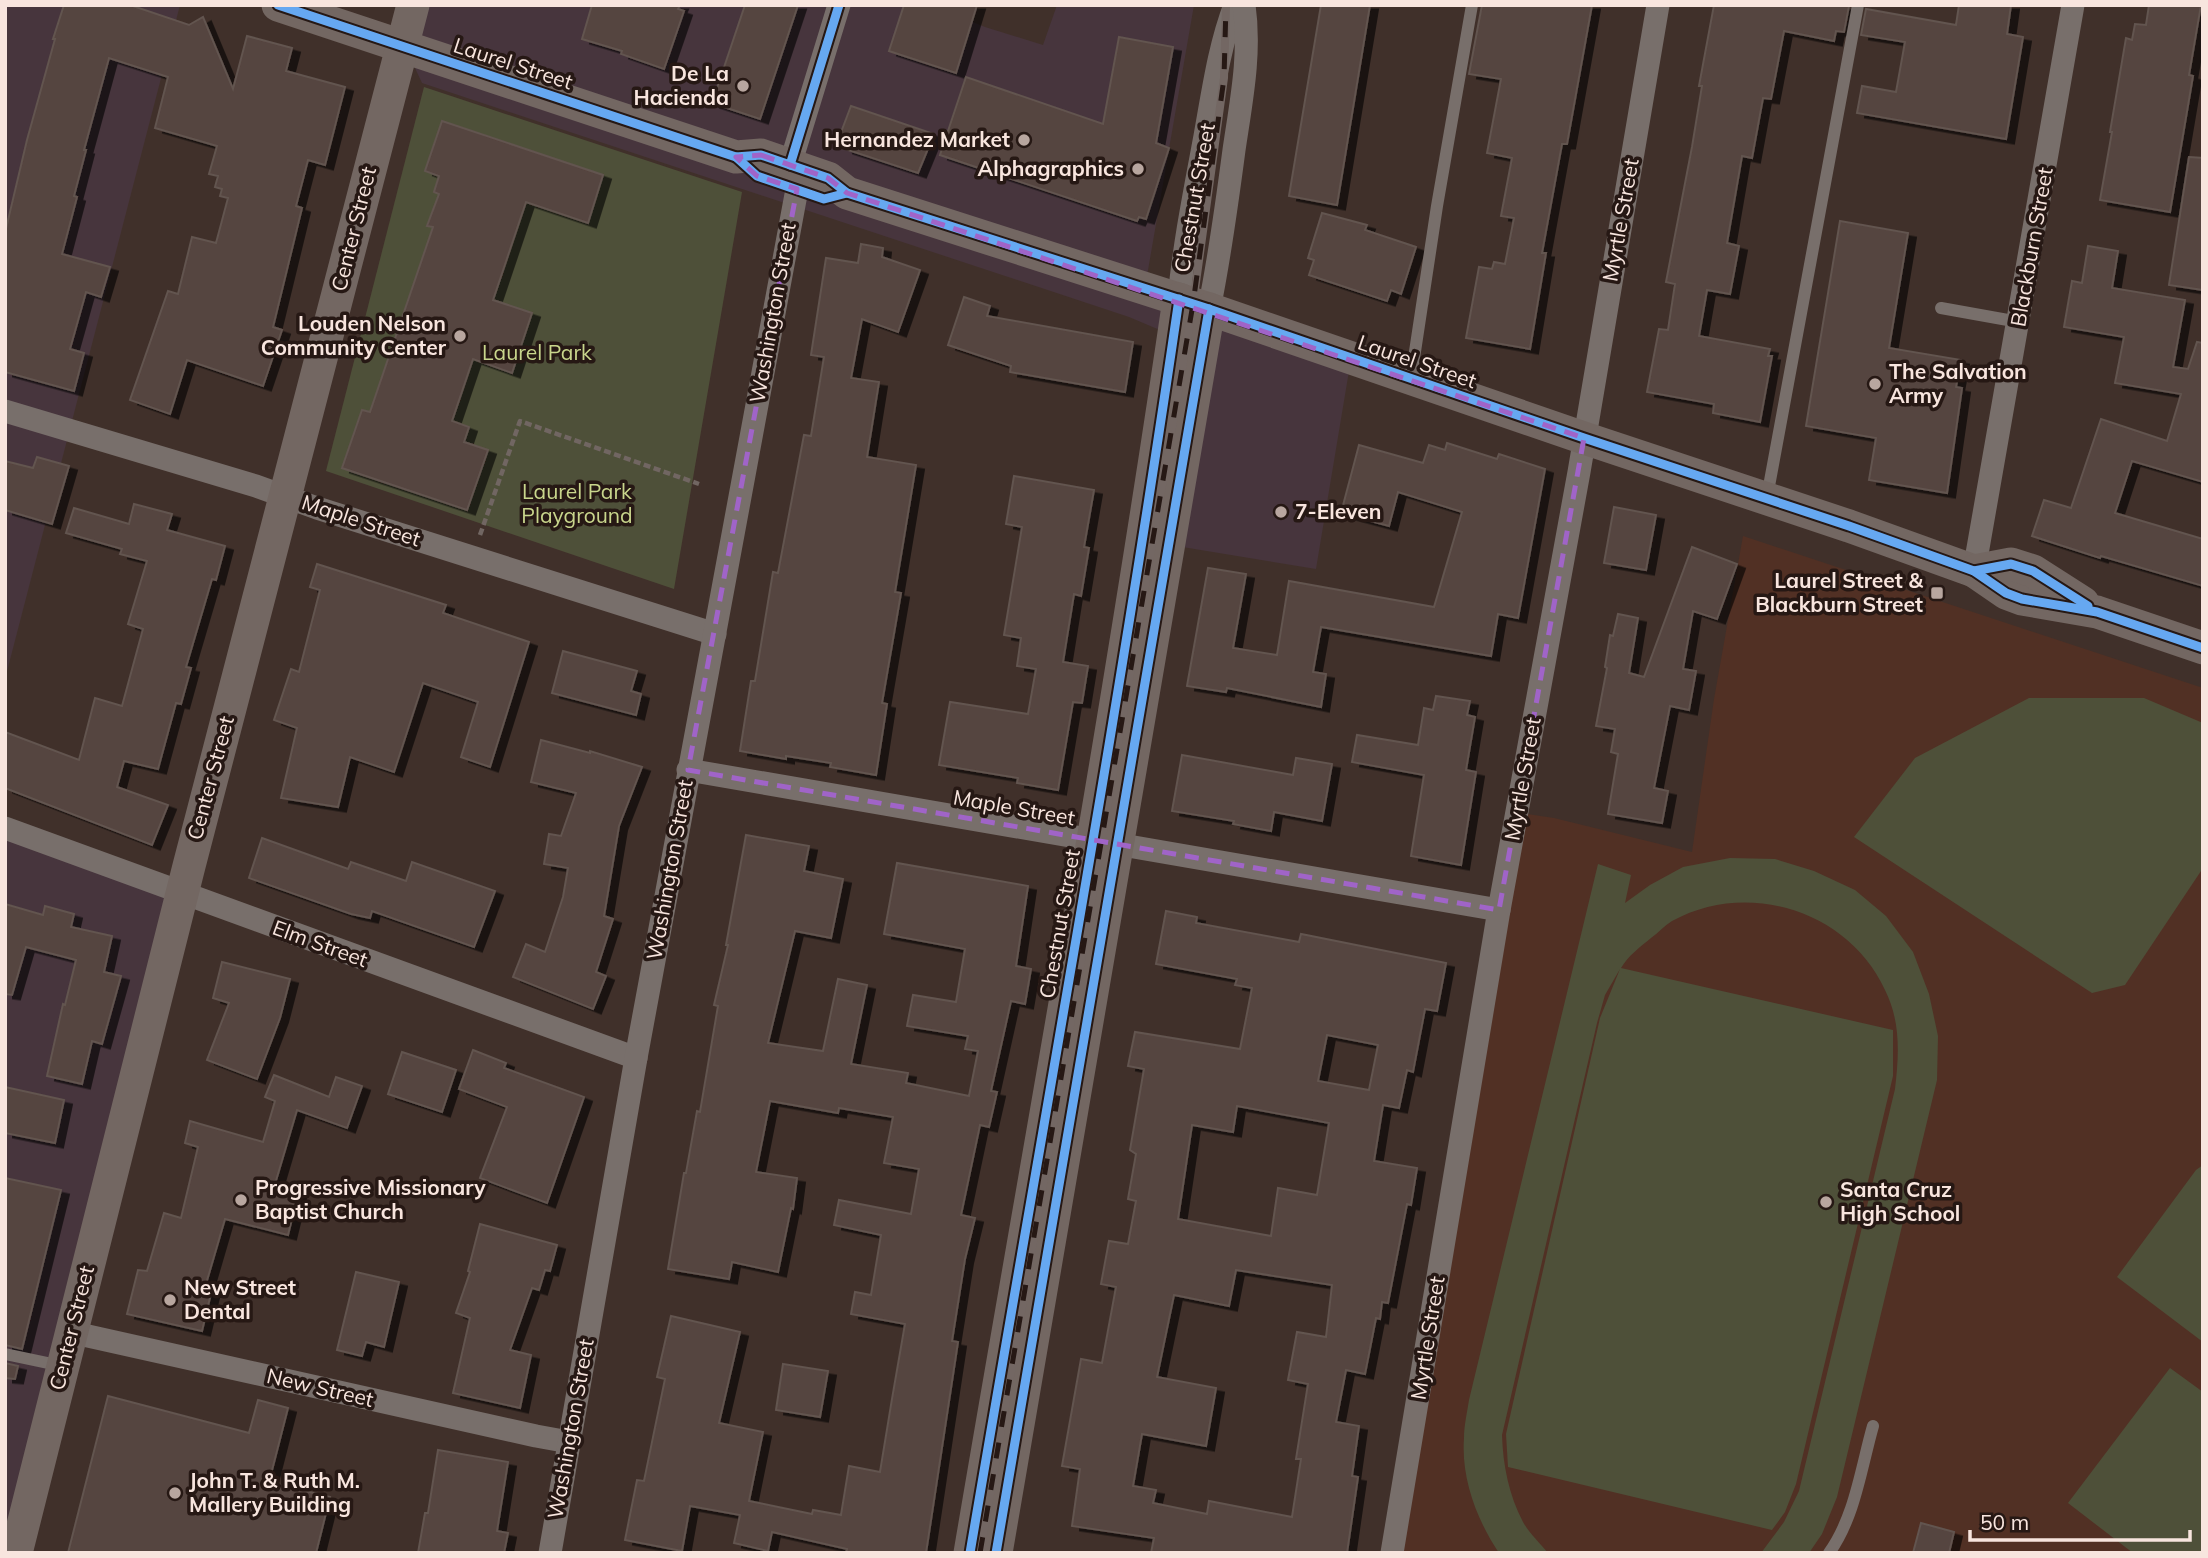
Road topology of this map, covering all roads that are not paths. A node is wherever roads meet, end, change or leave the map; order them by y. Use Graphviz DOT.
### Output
graph roads {
  1 [pos="278,5"];
  2 [pos="413,5"];
  3 [pos="839,5"];
  4 [pos="1235,5"];
  5 [pos="1244,5"];
  6 [pos="1472,5"];
  7 [pos="1658,5"];
  8 [pos="1858,5"];
  9 [pos="2073,5"];
  10 [pos="401,46"];
  11 [pos="793,177"];
  12 [pos="1194,304"];
  13 [pos="1941,307"];
  14 [pos="2019,322"];
  15 [pos="1411,378"];
  16 [pos="5,411"];
  17 [pos="1584,438"];
  18 [pos="285,495"];
  19 [pos="1767,498"];
  20 [pos="1974,571"];
  21 [pos="715,634"];
  22 [pos="2203,648"];
  23 [pos="688,770"];
  24 [pos="5,828"];
  25 [pos="1105,841"];
  26 [pos="182,893"];
  27 [pos="1499,910"];
  28 [pos="636,1058"];
  29 [pos="70,1332"];
  30 [pos="5,1354"];
  31 [pos="62,1366"];
  32 [pos="1872,1426"];
  33 [pos="569,1442"];
  34 [pos="16,1553"];
  35 [pos="550,1553"];
  36 [pos="970,1553"];
  37 [pos="996,1553"];
  38 [pos="1392,1553"];
  39 [pos="1829,1553"];
  1 -- 10 [label="main road, Laurel Street"];
  2 -- 10 [label="main road, Center Street"];
  3 -- 11 [label="street, Washington Street"];
  4 -- 12 [label="street, Chestnut Street"];
  5 -- 12 [label="street, Chestnut Street"];
  6 -- 15 [label="lane"];
  7 -- 17 [label="street, Myrtle Street"];
  8 -- 19 [label="lane"];
  9 -- 14 [label="street, Blackburn Street"];
  10 -- 11 [label="main road, Laurel Street"];
  10 -- 18 [label="main road, Center Street"];
  11 -- 12 [label="main road, Laurel Street"];
  11 -- 21 [label="street, Washington Street"];
  12 -- 15 [label="main road, Laurel Street"];
  12 -- 25 [label="main road, Chestnut Street"];
  13 -- 14 [label="lane"];
  14 -- 20 [label="street, Blackburn Street"];
  15 -- 17 [label="main road, Laurel Street"];
  16 -- 18 [label="street, Maple Street"];
  17 -- 19 [label="main road, Laurel Street"];
  17 -- 27 [label="street, Myrtle Street"];
  18 -- 21 [label="street, Maple Street"];
  18 -- 26 [label="main road, Center Street"];
  19 -- 20 [label="main road, Laurel Street"];
  20 -- 22 [label="main road, Laurel Street"];
  21 -- 23 [label="street, Washington Street"];
  23 -- 25 [label="street, Maple Street"];
  23 -- 28 [label="street, Washington Street"];
  24 -- 26 [label="street, Elm Street"];
  25 -- 27 [label="street, Maple Street"];
  25 -- 36 [label="main road, Chestnut Street"];
  25 -- 37 [label="main road, Chestnut Street"];
  26 -- 28 [label="street, Elm Street"];
  26 -- 29 [label="main road, Center Street"];
  27 -- 38 [label="street, Myrtle Street"];
  28 -- 33 [label="street, Washington Street"];
  29 -- 31 [label="main road, Center Street"];
  29 -- 33 [label="street, New Street"];
  30 -- 31 [label="lane"];
  31 -- 34 [label="main road, Center Street"];
  32 -- 39 [label="lane"];
  33 -- 35 [label="street, Washington Street"];
}
